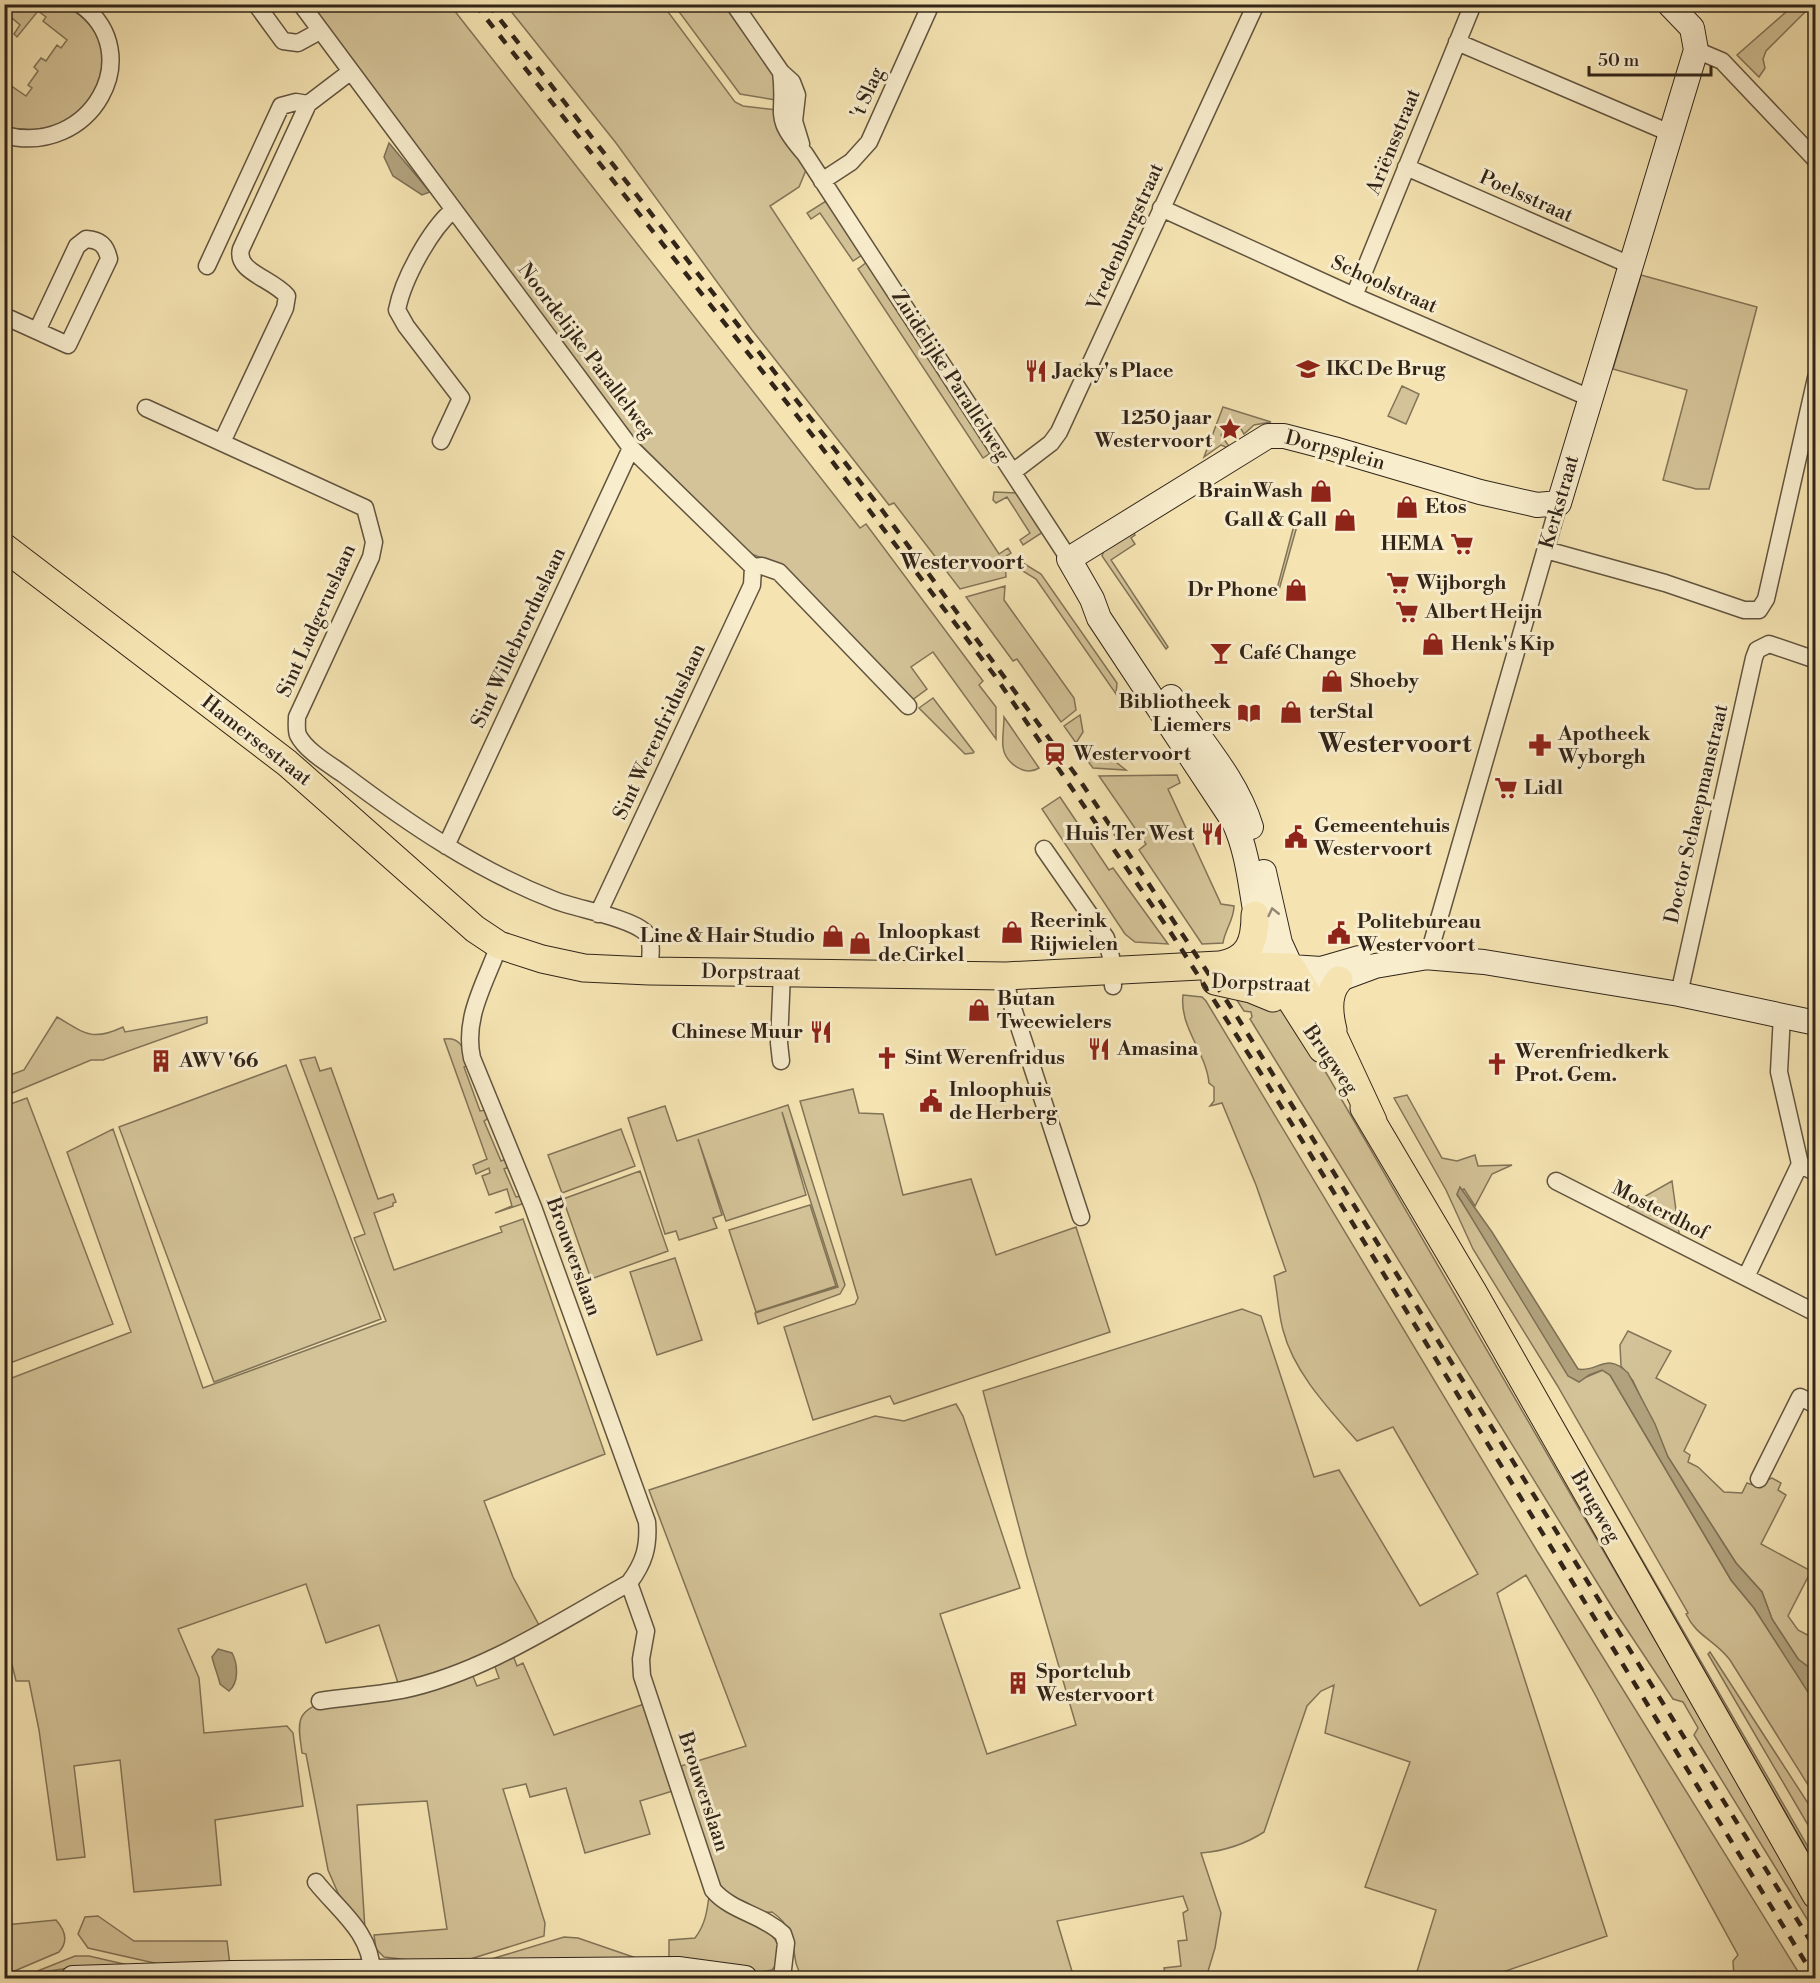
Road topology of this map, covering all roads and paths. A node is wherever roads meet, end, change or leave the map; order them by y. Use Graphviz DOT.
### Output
graph roads {
  1 [pos="80,4"];
  2 [pos="256,4"];
  3 [pos="301,4"];
  4 [pos="734,4"];
  5 [pos="931,4"];
  6 [pos="1256,4"];
  7 [pos="1473,4"];
  8 [pos="1669,4"];
  9 [pos="320,31"];
  10 [pos="1457,42"];
  11 [pos="1696,50"];
  12 [pos="350,72"];
  13 [pos="308,104"];
  14 [pos="1670,133"];
  15 [pos="4,135"];
  16 [pos="1815,160"];
  17 [pos="1406,167"];
  18 [pos="822,182"];
  19 [pos="1161,208"];
  20 [pos="453,210"];
  21 [pos="241,258"];
  22 [pos="1630,265"];
  23 [pos="1354,296"];
  24 [pos="4,316"];
  25 [pos="37,331"];
  26 [pos="1815,378"];
  27 [pos="1590,398"];
  28 [pos="146,408"];
  29 [pos="441,441"];
  30 [pos="222,442"];
  31 [pos="631,448"];
  32 [pos="1014,472"];
  33 [pos="1559,503"];
  34 [pos="4,547"];
  35 [pos="1546,550"];
  36 [pos="1069,559"];
  37 [pos="753,567"];
  38 [pos="1092,599"];
  39 [pos="1815,660"];
  40 [pos="908,706"];
  41 [pos="446,846"];
  42 [pos="1044,849"];
  43 [pos="598,914"];
  44 [pos="1255,915"];
  45 [pos="499,945"];
  46 [pos="1428,957"];
  47 [pos="649,971"];
  48 [pos="782,973"];
  49 [pos="1217,973"];
  50 [pos="1013,976"];
  51 [pos="1286,976"];
  52 [pos="1112,978"];
  53 [pos="1339,980"];
  54 [pos="1679,994"];
  55 [pos="1782,1016"];
  56 [pos="1304,1023"];
  57 [pos="1815,1023"];
  58 [pos="1334,1037"];
  59 [pos="781,1061"];
  60 [pos="1373,1121"];
  61 [pos="1800,1164"];
  62 [pos="1815,1173"];
  63 [pos="1556,1181"];
  64 [pos="1081,1217"];
  65 [pos="1746,1277"];
  66 [pos="1815,1313"];
  67 [pos="1815,1405"];
  68 [pos="1759,1479"];
  69 [pos="629,1583"];
  70 [pos="320,1701"];
  71 [pos="316,1881"];
  72 [pos="1815,1895"];
  73 [pos="372,1972"];
  74 [pos="73,1978"];
  75 [pos="745,1978"];
  76 [pos="782,1978"];
  1 -- 15 [label="street"];
  2 -- 9 [label="street"];
  3 -- 9 [label="street, Noordelijke Parallelweg"];
  4 -- 18 [label="street, Zuidelijke Parallelweg"];
  5 -- 18 [label="street, 't Slag"];
  6 -- 19 [label="street, Vredenburgstraat"];
  7 -- 10 [label="street, Ariënsstraat"];
  8 -- 11 [label="street"];
  9 -- 12 [label="street, Noordelijke Parallelweg"];
  10 -- 14 [label="street"];
  10 -- 17 [label="street, Ariënsstraat"];
  11 -- 14 [label="street, Kerkstraat"];
  11 -- 16 [label="street"];
  12 -- 13 [label="street"];
  12 -- 20 [label="street, Noordelijke Parallelweg"];
  13 -- 21 [label="street"];
  13 -- 21 [label="street"];
  14 -- 22 [label="street, Kerkstraat"];
  17 -- 22 [label="street, Poelsstraat"];
  17 -- 23 [label="street, Ariënsstraat"];
  18 -- 32 [label="street, Zuidelijke Parallelweg"];
  19 -- 23 [label="street, Schoolstraat"];
  19 -- 32 [label="street, Vredenburgstraat"];
  20 -- 29 [label="street"];
  20 -- 31 [label="street, Noordelijke Parallelweg"];
  21 -- 30 [label="street"];
  22 -- 27 [label="street, Kerkstraat"];
  23 -- 27 [label="street, Schoolstraat"];
  24 -- 25 [label="street"];
  25 -- 25 [label="street"];
  26 -- 35 [label="street"];
  27 -- 33 [label="street, Kerkstraat"];
  28 -- 30 [label="street, Sint Ludgeruslaan"];
  30 -- 41 [label="street, Sint Ludgeruslaan"];
  31 -- 37 [label="street, Noordelijke Parallelweg"];
  31 -- 41 [label="street, Sint Willebrorduslaan"];
  32 -- 36 [label="street, Zuidelijke Parallelweg"];
  33 -- 35 [label="street, Kerkstraat"];
  33 -- 36 [label="street, Dorpsplein"];
  34 -- 45 [label="main road, Hamersestraat"];
  35 -- 46 [label="street, Kerkstraat"];
  36 -- 38 [label="street, Zuidelijke Parallelweg"];
  37 -- 40 [label="street"];
  37 -- 43 [label="street, Sint Werenfriduslaan"];
  38 -- 44 [label="street, Zuidelijke Parallelweg"];
  51 -- 38 [label="street, Zuidelijke Parallelweg, one-way"];
  39 -- 54 [label="street, Doctor Schaepmanstraat"];
  41 -- 43 [label="street"];
  42 -- 52 [label="street"];
  43 -- 47 [label="street"];
  44 -- 49 [label="main road"];
  44 -- 51 [label="street, Zuidelijke Parallelweg"];
  45 -- 47 [label="main road, Dorpstraat"];
  45 -- 69 [label="street, Brouwerslaan"];
  46 -- 51 [label="street, Dorpstraat"];
  46 -- 53 [label="street, Dorpstraat"];
  46 -- 54 [label="street, Dorpstraat"];
  47 -- 48 [label="main road, Dorpstraat"];
  48 -- 50 [label="main road, Dorpstraat"];
  48 -- 59 [label="street"];
  49 -- 51 [label="main road, Dorpstraat"];
  49 -- 52 [label="main road, Dorpstraat"];
  49 -- 56 [label="main road"];
  50 -- 52 [label="main road, Dorpstraat"];
  50 -- 64 [label="street"];
  51 -- 53 [label="street, Dorpstraat"];
  51 -- 56 [label="main road, Brugweg"];
  51 -- 58 [label="main road, Brugweg"];
  53 -- 58 [label="main road"];
  54 -- 55 [label="street, Dorpstraat"];
  55 -- 57 [label="street, Dorpstraat"];
  55 -- 61 [label="street"];
  56 -- 60 [label="main road, Brugweg"];
  58 -- 60 [label="main road, Brugweg"];
  60 -- 72 [label="main road, Brugweg"];
  61 -- 62 [label="street"];
  61 -- 65 [label="street"];
  63 -- 65 [label="street, Mosterdhof"];
  65 -- 66 [label="street, Mosterdhof"];
  67 -- 68 [label="street"];
  69 -- 70 [label="street, Brouwerslaan"];
  69 -- 76 [label="street, Brouwerslaan"];
  71 -- 73 [label="street"];
  73 -- 74 [label="street"];
  73 -- 75 [label="street"];
}
